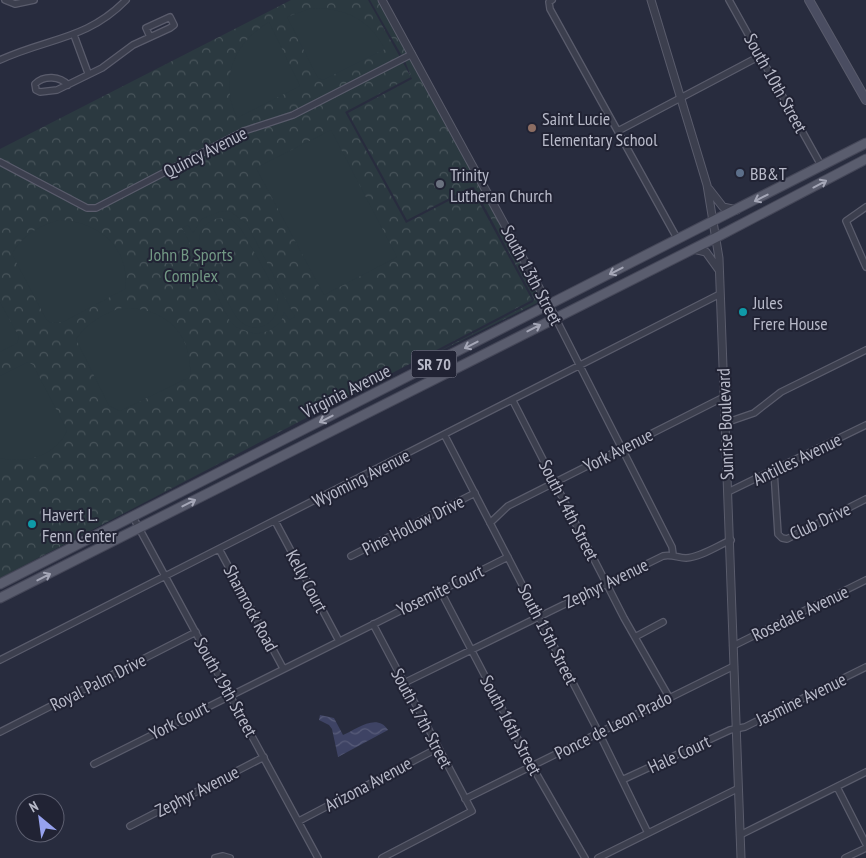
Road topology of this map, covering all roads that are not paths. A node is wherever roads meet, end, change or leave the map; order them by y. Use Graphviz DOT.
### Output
graph roads {
  1 [pos="5,0"];
  2 [pos="34,0"];
  3 [pos="126,0"];
  4 [pos="382,0"];
  5 [pos="651,0"];
  6 [pos="729,0"];
  7 [pos="809,0"];
  8 [pos="550,1"];
  9 [pos="74,35"];
  10 [pos="150,37"];
  11 [pos="412,54"];
  12 [pos="760,56"];
  13 [pos="0,60"];
  14 [pos="88,73"];
  15 [pos="68,85"];
  16 [pos="681,98"];
  17 [pos="866,100"];
  18 [pos="618,131"];
  19 [pos="866,142"];
  20 [pos="866,159"];
  21 [pos="0,162"];
  22 [pos="822,167"];
  23 [pos="707,185"];
  24 [pos="866,208"];
  25 [pos="737,210"];
  26 [pos="713,222"];
  27 [pos="717,237"];
  28 [pos="678,240"];
  29 [pos="692,249"];
  30 [pos="866,267"];
  31 [pos="720,272"];
  32 [pos="720,294"];
  33 [pos="549,306"];
  34 [pos="555,317"];
  35 [pos="866,350"];
  36 [pos="580,366"];
  37 [pos="376,394"];
  38 [pos="724,396"];
  39 [pos="513,401"];
  40 [pos="382,405"];
  41 [pos="726,423"];
  42 [pos="866,424"];
  43 [pos="445,436"];
  44 [pos="622,448"];
  45 [pos="774,471"];
  46 [pos="554,483"];
  47 [pos="728,492"];
  48 [pos="475,493"];
  49 [pos="866,499"];
  50 [pos="133,516"];
  51 [pos="275,522"];
  52 [pos="490,523"];
  53 [pos="141,528"];
  54 [pos="731,540"];
  55 [pos="219,549"];
  56 [pos="672,554"];
  57 [pos="351,556"];
  58 [pos="508,557"];
  59 [pos="25,571"];
  60 [pos="166,576"];
  61 [pos="866,580"];
  62 [pos="606,583"];
  63 [pos="0,584"];
  64 [pos="440,590"];
  65 [pos="0,594"];
  66 [pos="0,598"];
  67 [pos="538,617"];
  68 [pos="663,622"];
  69 [pos="373,624"];
  70 [pos="196,632"];
  71 [pos="635,637"];
  72 [pos="339,641"];
  73 [pos="733,646"];
  74 [pos="471,650"];
  75 [pos="0,660"];
  76 [pos="734,666"];
  77 [pos="866,667"];
  78 [pos="283,668"];
  79 [pos="404,683"];
  80 [pos="230,694"];
  81 [pos="669,697"];
  82 [pos="736,728"];
  83 [pos="0,732"];
  84 [pos="599,733"];
  85 [pos="438,748"];
  86 [pos="264,756"];
  87 [pos="94,764"];
  88 [pos="532,766"];
  89 [pos="866,772"];
  90 [pos="622,780"];
  91 [pos="837,787"];
  92 [pos="737,789"];
  93 [pos="466,799"];
  94 [pos="298,821"];
  95 [pos="130,826"];
  96 [pos="648,833"];
  97 [pos="740,835"];
  98 [pos="866,844"];
  99 [pos="866,848"];
  100 [pos="215,858"];
  101 [pos="230,858"];
  102 [pos="318,858"];
  103 [pos="382,858"];
  104 [pos="585,858"];
  105 [pos="598,858"];
  106 [pos="741,858"];
  107 [pos="845,858"];
  1 -- 2 [label="street"];
  3 -- 9 [label="street"];
  4 -- 11 [label="street, South 13th Street"];
  5 -- 16 [label="street, Sunrise Boulevard"];
  6 -- 12 [label="street, South 10th Street"];
  7 -- 17 [label="main road"];
  8 -- 18 [label="street"];
  9 -- 13 [label="street"];
  9 -- 14 [label="street"];
  10 -- 10 [label="street"];
  10 -- 14 [label="street"];
  11 -- 21 [label="street, Quincy Avenue"];
  11 -- 33 [label="street, South 13th Street"];
  12 -- 16 [label="street"];
  12 -- 22 [label="street, South 10th Street"];
  14 -- 15 [label="street"];
  15 -- 15 [label="street"];
  16 -- 18 [label="street"];
  16 -- 23 [label="street, Sunrise Boulevard"];
  18 -- 28 [label="street"];
  19 -- 22 [label="main road, Virginia Avenue / SR 70"];
  27 -- 20 [label="main road, Virginia Avenue / SR 70, one-way"];
  22 -- 25 [label="main road, Virginia Avenue / SR 70, one-way"];
  23 -- 25 [label="street"];
  23 -- 26 [label="street, Sunrise Boulevard"];
  24 -- 30 [label="street"];
  25 -- 26 [label="main road, Virginia Avenue / SR 70"];
  26 -- 27 [label="street, Sunrise Boulevard"];
  26 -- 28 [label="main road, Virginia Avenue / SR 70"];
  27 -- 29 [label="main road, Virginia Avenue / SR 70"];
  27 -- 31 [label="street, Sunrise Boulevard"];
  28 -- 33 [label="main road, Virginia Avenue / SR 70, one-way"];
  29 -- 31 [label="street"];
  29 -- 34 [label="main road, Virginia Avenue / SR 70"];
  31 -- 32 [label="street, Sunrise Boulevard"];
  32 -- 36 [label="street, Wyoming Avenue"];
  32 -- 38 [label="street, Sunrise Boulevard"];
  33 -- 34 [label="street, South 13th Street"];
  33 -- 37 [label="main road, Virginia Avenue / SR 70, one-way"];
  34 -- 36 [label="street, South 13th Street"];
  40 -- 34 [label="main road, Virginia Avenue / SR 70, one-way"];
  35 -- 41 [label="street"];
  36 -- 39 [label="street, Wyoming Avenue"];
  36 -- 44 [label="street, South 13th Street"];
  37 -- 40 [label="street"];
  37 -- 50 [label="main road, Virginia Avenue / SR 70, one-way"];
  38 -- 41 [label="street, Sunrise Boulevard"];
  38 -- 44 [label="street, York Avenue"];
  39 -- 43 [label="street, Wyoming Avenue"];
  39 -- 46 [label="street, South 14th Street"];
  53 -- 40 [label="main road, Virginia Avenue / SR 70, one-way"];
  41 -- 47 [label="street, Sunrise Boulevard"];
  42 -- 45 [label="street, Antilles Avenue"];
  43 -- 48 [label="street, South 15th Street"];
  43 -- 51 [label="street, Wyoming Avenue"];
  44 -- 46 [label="street, York Avenue"];
  44 -- 56 [label="street, South 13th Street"];
  45 -- 47 [label="street, Antilles Avenue"];
  45 -- 49 [label="street, Club Drive"];
  46 -- 52 [label="street, York Avenue"];
  46 -- 62 [label="street, South 14th Street"];
  47 -- 54 [label="street, Sunrise Boulevard"];
  48 -- 52 [label="street, South 15th Street"];
  48 -- 57 [label="street, Pine Hollow Drive"];
  50 -- 53 [label="street, South 19th Street"];
  50 -- 59 [label="main road, Virginia Avenue / SR 70"];
  51 -- 55 [label="street, Wyoming Avenue"];
  51 -- 72 [label="street, Kelly Court"];
  52 -- 58 [label="street, South 15th Street"];
  53 -- 60 [label="street, South 19th Street"];
  66 -- 53 [label="main road, Virginia Avenue / SR 70, one-way"];
  54 -- 56 [label="street, Zephyr Avenue"];
  54 -- 73 [label="street, Sunrise Boulevard"];
  55 -- 60 [label="street, Wyoming Avenue"];
  55 -- 78 [label="street, Shamrock Road"];
  56 -- 62 [label="street, Zephyr Avenue"];
  58 -- 64 [label="street, Yosemite Court"];
  58 -- 67 [label="street, South 15th Street"];
  59 -- 63 [label="main road, Virginia Avenue / SR 70"];
  59 -- 65 [label="main road"];
  60 -- 70 [label="street, South 19th Street"];
  60 -- 75 [label="street, Wyoming Avenue"];
  61 -- 73 [label="street, Rosedale Avenue"];
  62 -- 67 [label="street, Zephyr Avenue"];
  62 -- 71 [label="street, South 14th Street"];
  64 -- 69 [label="street, Yosemite Court"];
  64 -- 74 [label="street, South 16th Street"];
  67 -- 74 [label="street, Zephyr Avenue"];
  67 -- 84 [label="street, South 15th Street"];
  68 -- 71 [label="street"];
  69 -- 72 [label="street, York Court"];
  69 -- 79 [label="street, South 17th Street"];
  70 -- 80 [label="street, South 19th Street"];
  70 -- 83 [label="street, Royal Palm Drive"];
  71 -- 81 [label="street, South 14th Street"];
  72 -- 78 [label="street, York Court"];
  73 -- 76 [label="street, Sunrise Boulevard"];
  74 -- 79 [label="street, Zephyr Avenue"];
  74 -- 88 [label="street, South 16th Street"];
  76 -- 81 [label="street, Ponce de Leon Prado"];
  76 -- 82 [label="street, Sunrise Boulevard"];
  77 -- 82 [label="street, Jasmine Avenue"];
  78 -- 80 [label="street, York Court"];
  79 -- 85 [label="street, South 17th Street"];
  80 -- 86 [label="street, South 19th Street"];
  80 -- 87 [label="street, York Court"];
  81 -- 84 [label="street, Ponce de Leon Prado"];
  82 -- 90 [label="street, Hale Court"];
  82 -- 92 [label="street, Sunrise Boulevard"];
  84 -- 88 [label="street, Ponce de Leon Prado"];
  84 -- 90 [label="street, South 15th Street"];
  85 -- 93 [label="street, South 17th Street"];
  85 -- 94 [label="street, Arizona Avenue"];
  86 -- 94 [label="street, South 19th Street"];
  86 -- 95 [label="street, Zephyr Avenue"];
  88 -- 93 [label="street, Ponce de Leon Prado"];
  88 -- 104 [label="street, South 16th Street"];
  89 -- 91 [label="street"];
  90 -- 96 [label="street, South 15th Street"];
  91 -- 97 [label="street"];
  91 -- 98 [label="street"];
  92 -- 96 [label="street"];
  92 -- 97 [label="street, Sunrise Boulevard"];
  93 -- 103 [label="street, South 17th Street"];
  94 -- 102 [label="street, South 19th Street"];
  96 -- 105 [label="street"];
  97 -- 106 [label="street, Sunrise Boulevard"];
  99 -- 107 [label="street"];
  100 -- 101 [label="street"];
}
